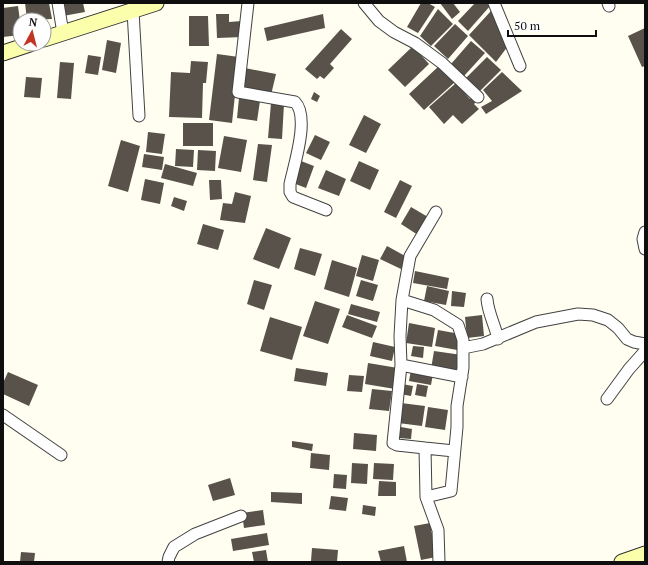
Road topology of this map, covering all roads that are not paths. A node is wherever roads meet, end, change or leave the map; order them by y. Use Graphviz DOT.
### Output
graph roads {
  1 [pos="58,3"];
  2 [pos="156,3"];
  3 [pos="248,3"];
  4 [pos="364,3"];
  5 [pos="494,3"];
  6 [pos="126,9"];
  7 [pos="63,33"];
  8 [pos="52,37"];
  9 [pos="520,66"];
  10 [pos="478,97"];
  11 [pos="139,116"];
  12 [pos="326,210"];
  13 [pos="436,212"];
  14 [pos="645,232"];
  15 [pos="645,249"];
  16 [pos="487,299"];
  17 [pos="402,300"];
  18 [pos="498,339"];
  19 [pos="645,344"];
  20 [pos="463,348"];
  21 [pos="645,351"];
  22 [pos="401,365"];
  23 [pos="462,377"];
  24 [pos="607,399"];
  25 [pos="3,415"];
  26 [pos="425,448"];
  27 [pos="454,451"];
  28 [pos="61,455"];
  29 [pos="426,497"];
  30 [pos="241,516"];
  31 [pos="645,554"];
  32 [pos="168,562"];
  33 [pos="439,562"];
  34 [pos="622,562"];
  1 -- 7 [label="street"];
  2 -- 6 [label="main road"];
  3 -- 12 [label="street"];
  4 -- 10 [label="street"];
  5 -- 9 [label="street"];
  6 -- 7 [label="main road"];
  6 -- 11 [label="street"];
  7 -- 8 [label="main road"];
  13 -- 17 [label="street"];
  14 -- 15 [label="street"];
  16 -- 18 [label="street"];
  17 -- 20 [label="street"];
  17 -- 22 [label="street"];
  18 -- 19 [label="street"];
  18 -- 20 [label="street"];
  20 -- 23 [label="street"];
  21 -- 24 [label="street"];
  22 -- 23 [label="street"];
  22 -- 26 [label="street"];
  23 -- 27 [label="street"];
  25 -- 28 [label="street"];
  26 -- 27 [label="street"];
  26 -- 29 [label="street"];
  27 -- 29 [label="street"];
  29 -- 33 [label="street"];
  30 -- 32 [label="street"];
  31 -- 34 [label="main road"];
}
